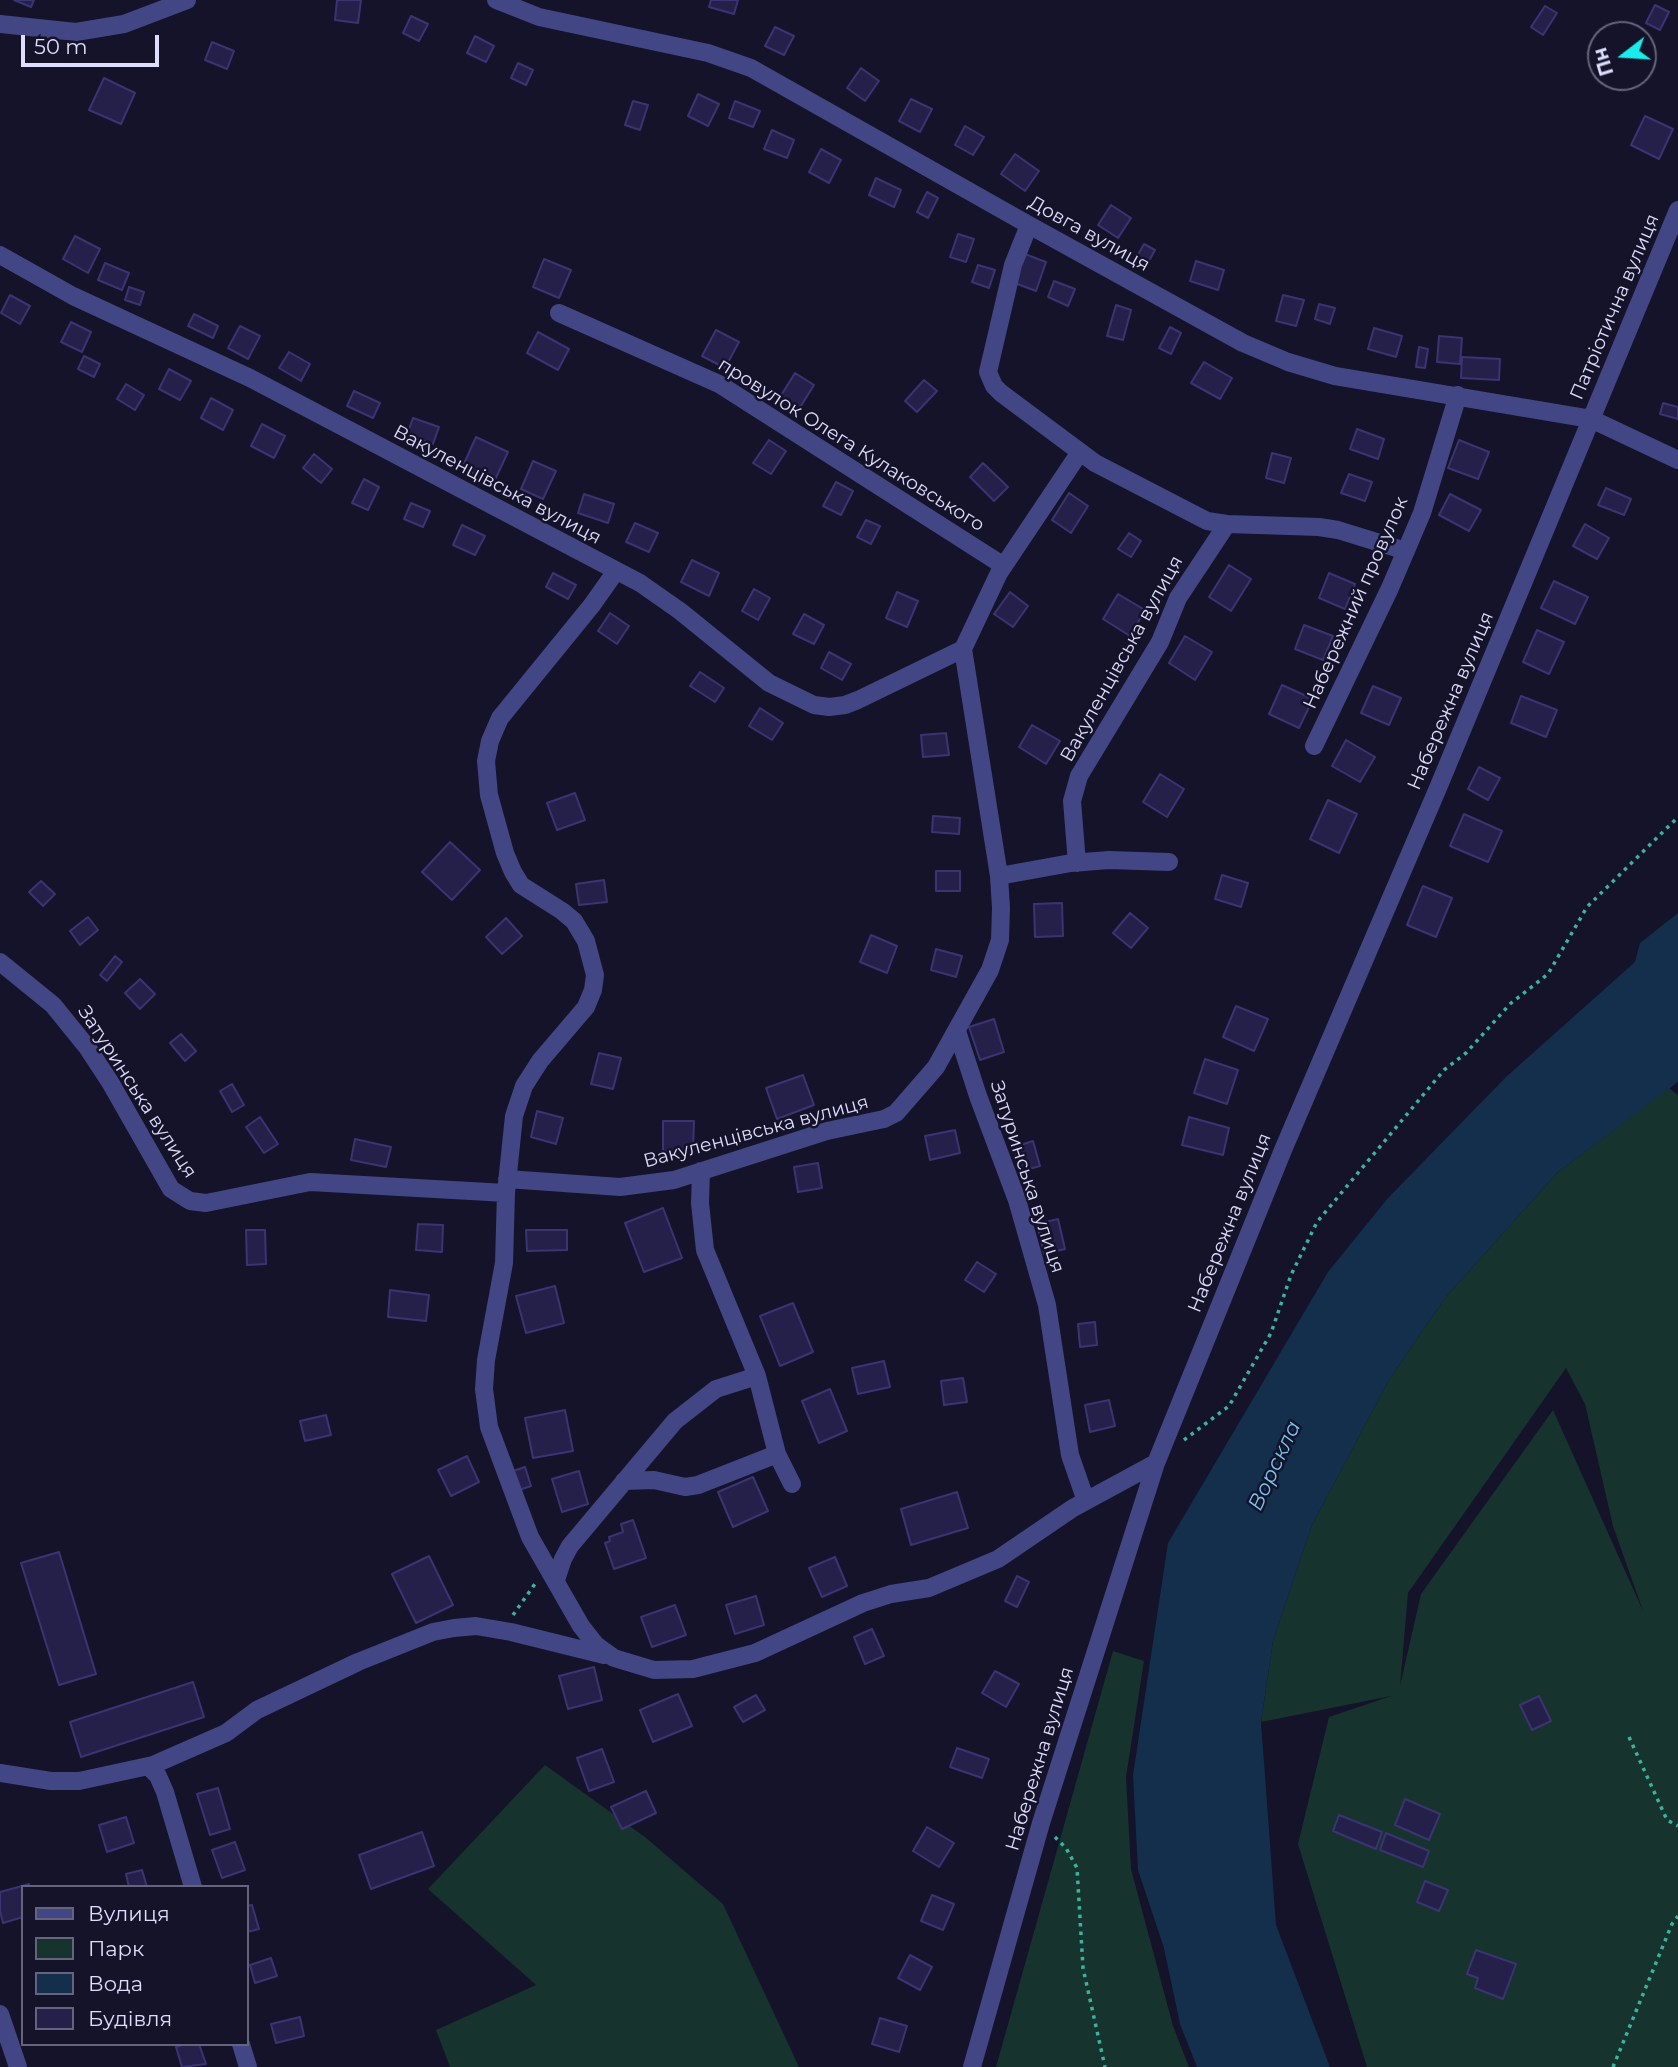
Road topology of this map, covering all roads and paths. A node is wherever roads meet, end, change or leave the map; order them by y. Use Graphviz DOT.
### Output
graph roads {
  1 [pos="187,0"];
  2 [pos="496,0"];
  3 [pos="0,24"];
  4 [pos="1678,210"];
  5 [pos="1029,225"];
  6 [pos="0,255"];
  7 [pos="559,313"];
  8 [pos="1458,395"];
  9 [pos="1591,419"];
  10 [pos="1080,452"];
  11 [pos="1678,460"];
  12 [pos="1227,524"];
  13 [pos="1406,551"];
  14 [pos="1004,566"];
  15 [pos="616,571"];
  16 [pos="962,649"];
  17 [pos="1314,746"];
  18 [pos="1678,817"];
  19 [pos="1169,862"];
  20 [pos="1077,863"];
  21 [pos="999,876"];
  22 [pos="0,962"];
  23 [pos="957,1031"];
  24 [pos="701,1171"];
  25 [pos="506,1186"];
  26 [pos="757,1376"];
  27 [pos="1163,1444"];
  28 [pos="777,1454"];
  29 [pos="1156,1463"];
  30 [pos="624,1481"];
  31 [pos="792,1484"];
  32 [pos="1086,1501"];
  33 [pos="539,1552"];
  34 [pos="556,1580"];
  35 [pos="509,1619"];
  36 [pos="614,1658"];
  37 [pos="1629,1737"];
  38 [pos="148,1766"];
  39 [pos="0,1773"];
  40 [pos="1041,1822"];
  41 [pos="1678,1826"];
  42 [pos="192,1885"];
  43 [pos="1678,1916"];
  44 [pos="0,2014"];
  45 [pos="242,2046"];
  46 [pos="18,2067"];
  47 [pos="248,2067"];
  48 [pos="972,2067"];
  49 [pos="1105,2067"];
  50 [pos="1613,2067"];
  1 -- 3 [label="street"];
  2 -- 5 [label="street, Довга вулиця"];
  4 -- 9 [label="street, Патріотична вулиця"];
  5 -- 8 [label="street, Довга вулиця"];
  5 -- 10 [label="street"];
  6 -- 15 [label="street, Вакуленцівська вулиця"];
  7 -- 14 [label="street, провулок Олега Кулаковського"];
  8 -- 9 [label="street, Довга вулиця"];
  8 -- 13 [label="street, Набережний провулок"];
  9 -- 11 [label="street, Довга вулиця"];
  9 -- 27 [label="street, Набережна вулиця"];
  10 -- 12 [label="street"];
  10 -- 14 [label="street"];
  12 -- 13 [label="street"];
  12 -- 20 [label="street, Вакуленцівська вулиця"];
  13 -- 17 [label="street, Набережний провулок"];
  14 -- 16 [label="street"];
  15 -- 16 [label="street, Вакуленцівська вулиця"];
  15 -- 25 [label="street"];
  16 -- 21 [label="street, Вакуленцівська вулиця"];
  18 -- 27 [label="path"];
  19 -- 20 [label="street"];
  20 -- 21 [label="street"];
  21 -- 23 [label="street, Вакуленцівська вулиця"];
  22 -- 25 [label="street, Затуринська вулиця"];
  23 -- 24 [label="street, Вакуленцівська вулиця"];
  23 -- 32 [label="street, Затуринська вулиця"];
  24 -- 25 [label="street, Вакуленцівська вулиця"];
  24 -- 26 [label="street"];
  25 -- 33 [label="street"];
  26 -- 28 [label="street"];
  26 -- 30 [label="street"];
  27 -- 29 [label="street, Набережна вулиця"];
  28 -- 30 [label="street"];
  28 -- 31 [label="street"];
  29 -- 32 [label="street"];
  29 -- 40 [label="street, Набережна вулиця"];
  30 -- 34 [label="street"];
  32 -- 36 [label="street"];
  33 -- 34 [label="street"];
  33 -- 35 [label="path"];
  34 -- 36 [label="street"];
  36 -- 38 [label="street"];
  37 -- 41 [label="path"];
  38 -- 39 [label="street"];
  38 -- 42 [label="street"];
  40 -- 48 [label="street, Набережна вулиця"];
  40 -- 49 [label="path"];
  43 -- 50 [label="path"];
  44 -- 46 [label="street"];
  45 -- 47 [label="street"];
}
